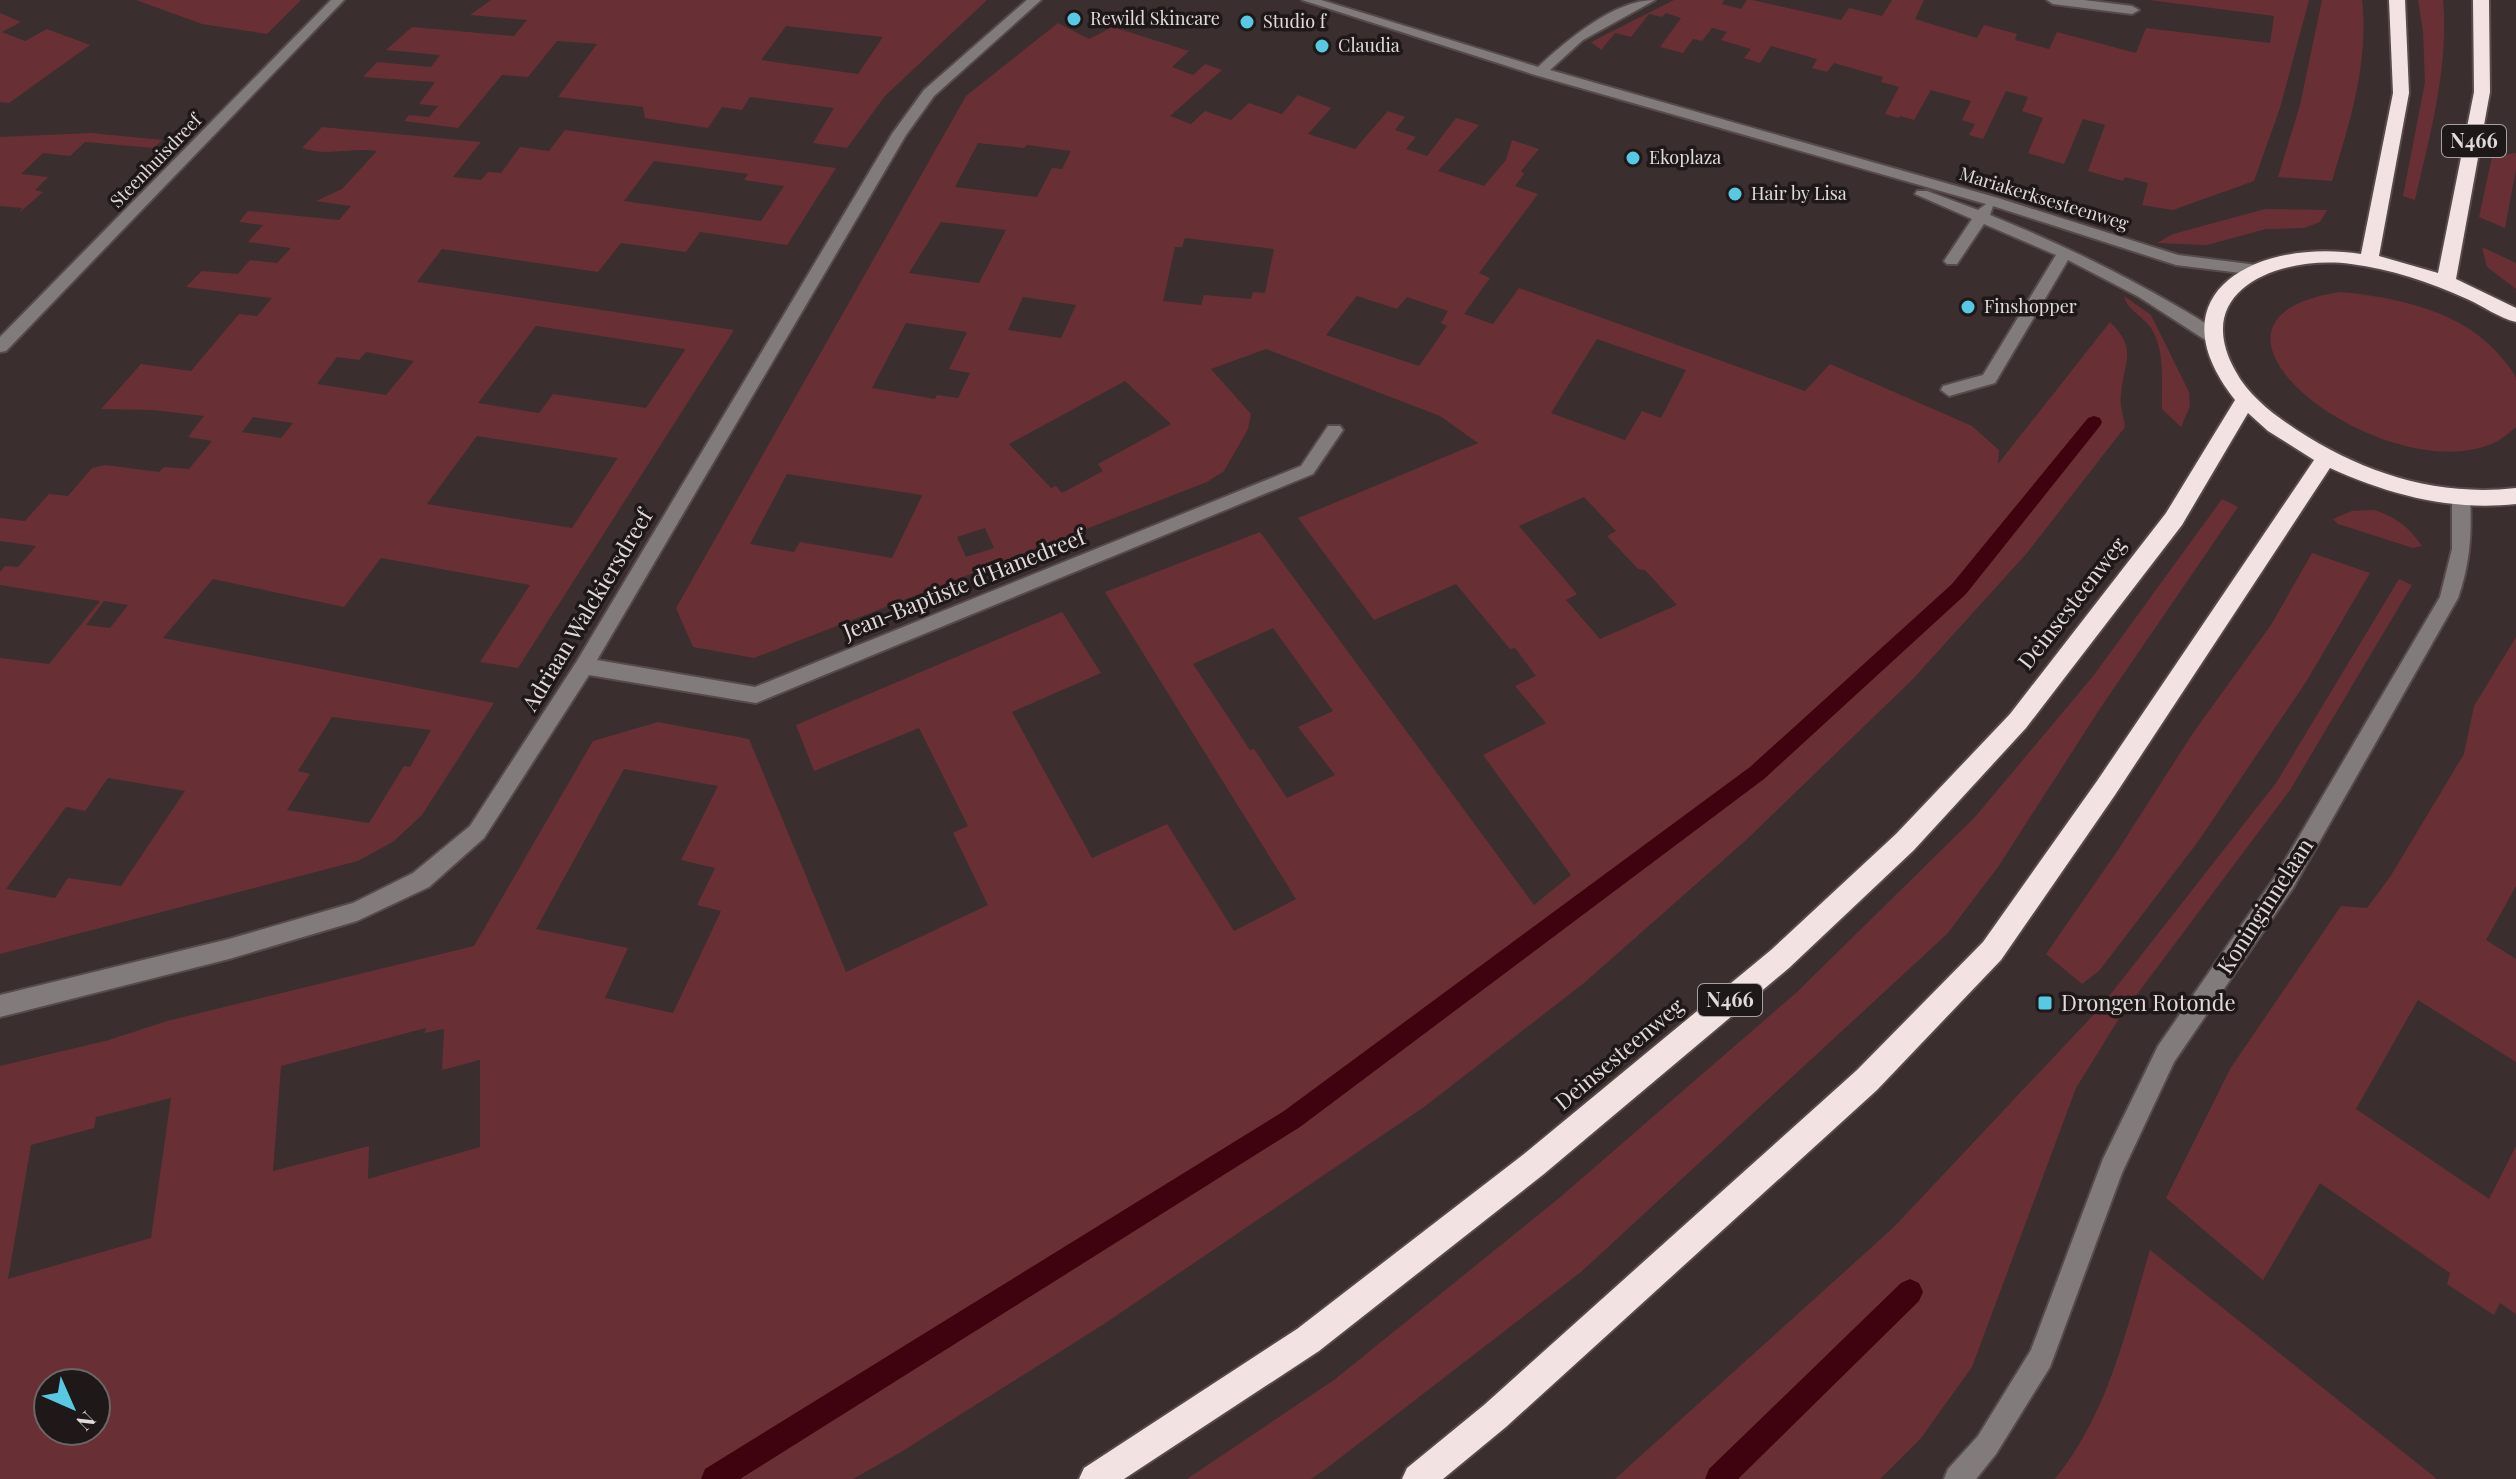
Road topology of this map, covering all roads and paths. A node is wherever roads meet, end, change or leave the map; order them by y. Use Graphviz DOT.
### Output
graph roads {
  1 [pos="338,0"];
  2 [pos="1035,0"];
  3 [pos="1308,0"];
  4 [pos="1649,0"];
  5 [pos="2053,0"];
  6 [pos="2397,0"];
  7 [pos="2481,0"];
  8 [pos="2132,10"];
  9 [pos="1540,72"];
  10 [pos="1822,155"];
  11 [pos="1993,201"];
  12 [pos="1980,216"];
  13 [pos="2065,252"];
  14 [pos="2369,260"];
  15 [pos="1952,261"];
  16 [pos="2257,270"];
  17 [pos="2446,281"];
  18 [pos="2516,316"];
  19 [pos="2213,337"];
  20 [pos="0,347"];
  21 [pos="1949,390"];
  22 [pos="2246,399"];
  23 [pos="1334,430"];
  24 [pos="2326,458"];
  25 [pos="2516,496"];
  26 [pos="2461,498"];
  27 [pos="584,666"];
  28 [pos="0,1006"];
  29 [pos="1095,1479"];
  30 [pos="1418,1479"];
  31 [pos="1958,1479"];
  1 -- 20 [label="street, Steenhuisdreef"];
  2 -- 27 [label="street, Adriaan Walckiersdreef"];
  3 -- 9 [label="street, Mariakerksesteenweg"];
  4 -- 9 [label="street"];
  5 -- 8 [label="street"];
  6 -- 14 [label="highway"];
  7 -- 17 [label="highway, N466"];
  9 -- 10 [label="street, Mariakerksesteenweg"];
  10 -- 11 [label="street, Mariakerksesteenweg"];
  10 -- 12 [label="street, Mariakerksesteenweg"];
  11 -- 12 [label="street"];
  11 -- 16 [label="street, Mariakerksesteenweg"];
  12 -- 13 [label="street, Mariakerksesteenweg"];
  12 -- 15 [label="street"];
  13 -- 19 [label="street, Mariakerksesteenweg"];
  13 -- 21 [label="street"];
  14 -- 16 [label="highway"];
  14 -- 17 [label="highway"];
  16 -- 19 [label="highway"];
  17 -- 18 [label="highway"];
  19 -- 22 [label="highway"];
  22 -- 24 [label="highway"];
  22 -- 29 [label="highway, Deinsesteenweg / N466"];
  23 -- 27 [label="street, Jean-Baptiste d'Hanedreef"];
  24 -- 26 [label="highway"];
  24 -- 30 [label="highway"];
  25 -- 26 [label="highway"];
  26 -- 31 [label="street, Koninginnelaan"];
  27 -- 28 [label="street, Adriaan Walckiersdreef"];
}
